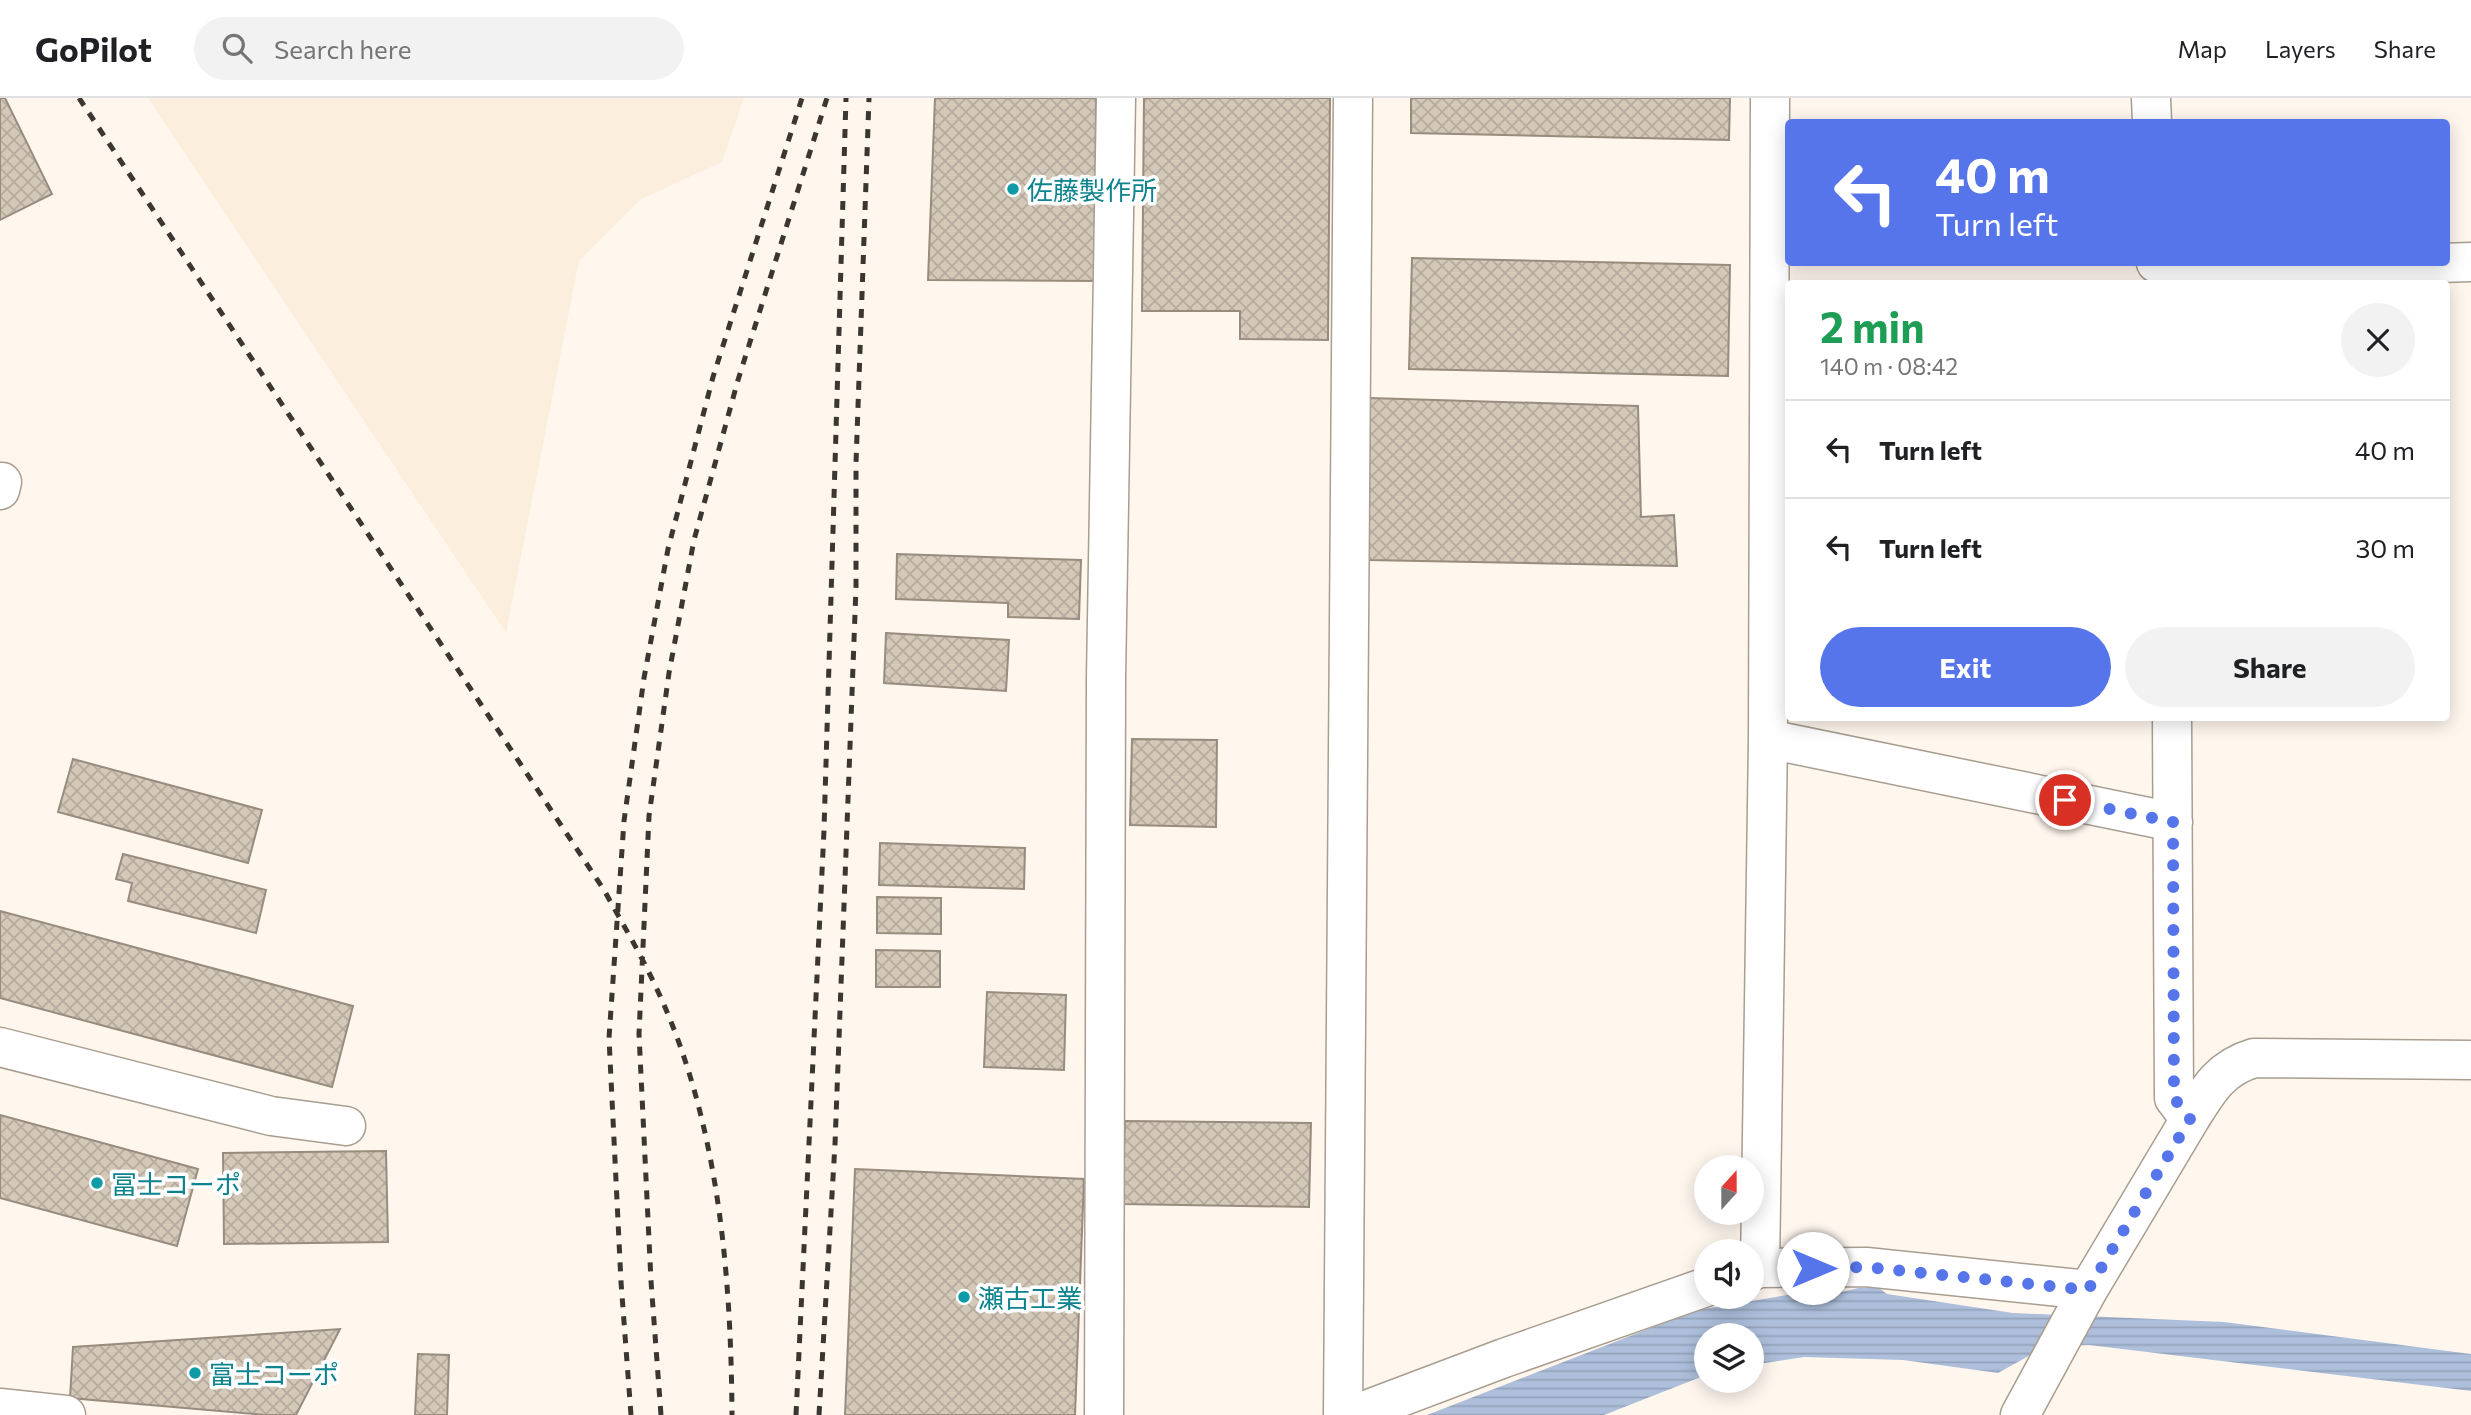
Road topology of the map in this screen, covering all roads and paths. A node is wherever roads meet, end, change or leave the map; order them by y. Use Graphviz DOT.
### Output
graph roads {
  1 [pos="1116,98"];
  2 [pos="1353,98"];
  3 [pos="1769,98"];
  4 [pos="2151,98"];
  5 [pos="2152,119"];
  6 [pos="2471,262"];
  7 [pos="2450,263"];
  8 [pos="2275,266"];
  9 [pos="2346,266"];
  10 [pos="2172,721"];
  11 [pos="1768,739"];
  12 [pos="2173,822"];
  13 [pos="0,1047"];
  14 [pos="2471,1060"];
  15 [pos="2190,1119"];
  16 [pos="346,1126"];
  17 [pos="1757,1239"];
  18 [pos="1764,1269"];
  19 [pos="1694,1291"];
  20 [pos="2084,1298"];
  21 [pos="2028,1400"];
  22 [pos="0,1408"];
  23 [pos="66,1415"];
  24 [pos="1104,1415"];
  25 [pos="1343,1415"];
  26 [pos="1353,1415"];
  1 -- 24 [label="street"];
  2 -- 25 [label="street"];
  3 -- 11 [label="street"];
  4 -- 5 [label="street"];
  6 -- 7 [label="street"];
  8 -- 9 [label="street"];
  10 -- 12 [label="street"];
  11 -- 12 [label="street"];
  11 -- 17 [label="street"];
  12 -- 15 [label="street"];
  13 -- 16 [label="street"];
  14 -- 15 [label="street"];
  15 -- 20 [label="street"];
  18 -- 20 [label="street"];
  19 -- 26 [label="street"];
  20 -- 21 [label="street"];
  22 -- 23 [label="street"];
}
